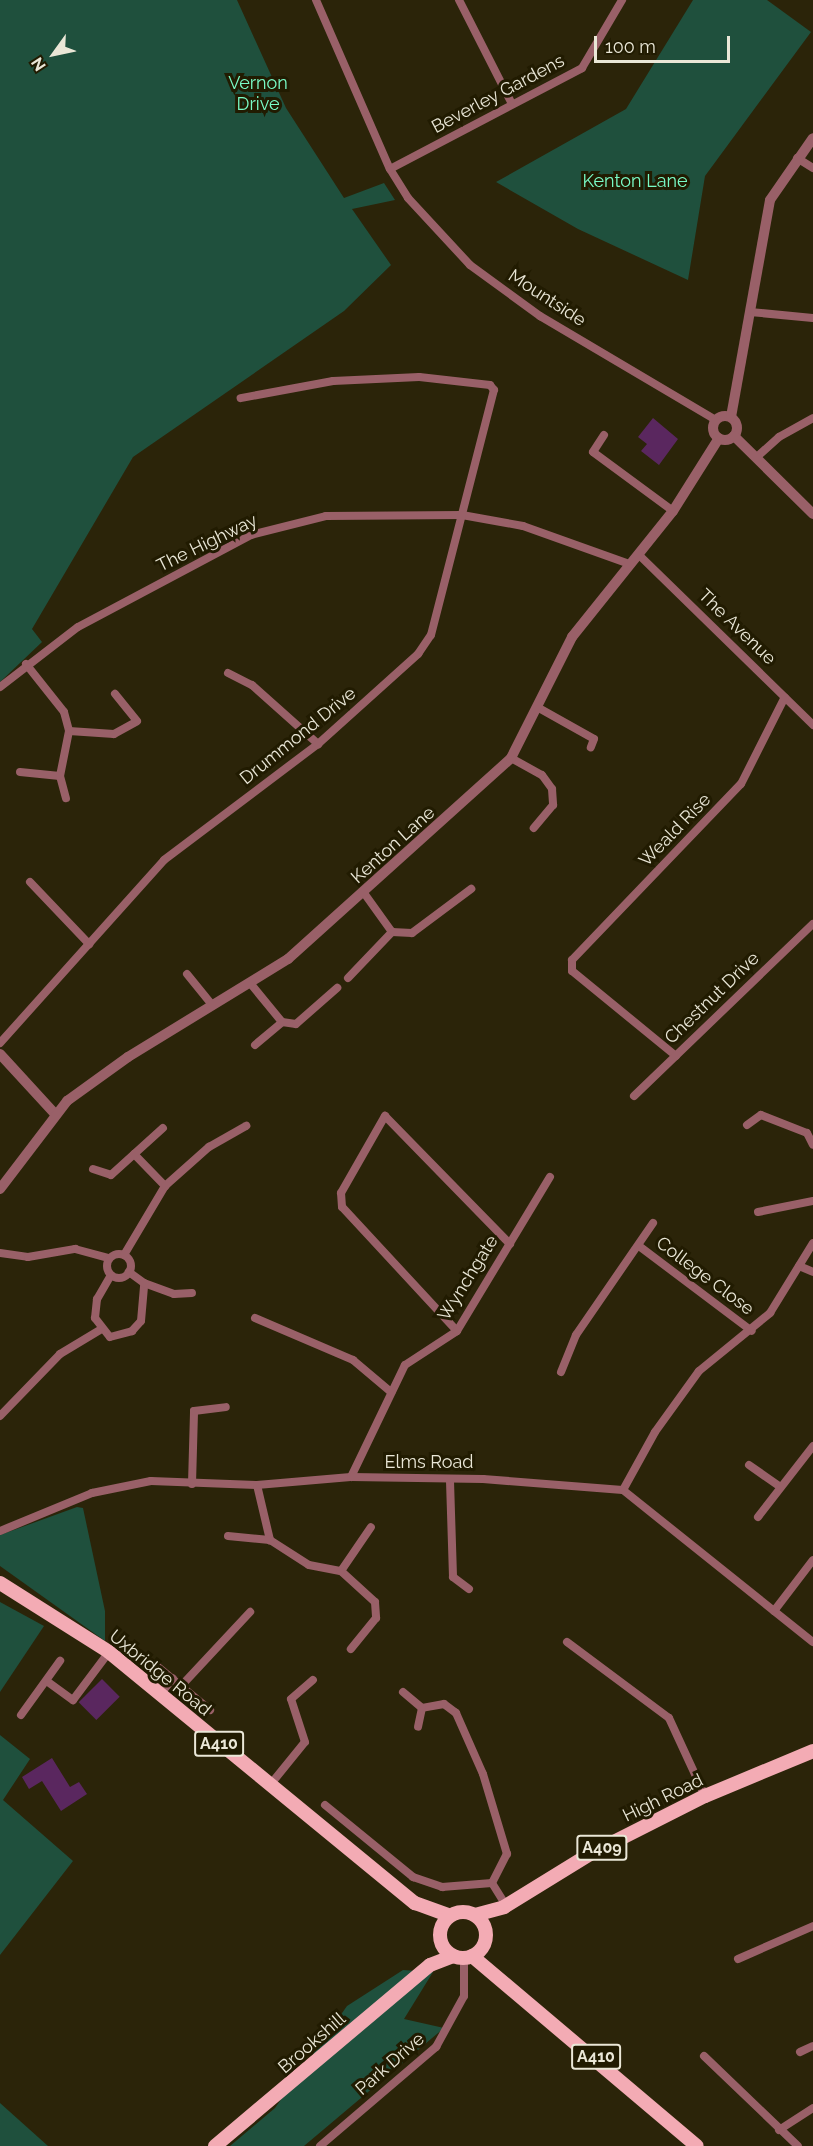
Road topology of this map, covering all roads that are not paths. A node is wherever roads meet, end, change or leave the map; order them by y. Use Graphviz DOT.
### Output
graph roads {
  1 [pos="316,0"];
  2 [pos="459,0"];
  3 [pos="622,0"];
  4 [pos="512,104"];
  5 [pos="813,138"];
  6 [pos="797,159"];
  7 [pos="813,168"];
  8 [pos="390,169"];
  9 [pos="750,312"];
  10 [pos="813,318"];
  11 [pos="241,398"];
  12 [pos="731,417"];
  13 [pos="813,418"];
  14 [pos="716,420"];
  15 [pos="604,435"];
  16 [pos="734,436"];
  17 [pos="719,438"];
  18 [pos="759,455"];
  19 [pos="673,511"];
  20 [pos="813,514"];
  21 [pos="462,515"];
  22 [pos="638,554"];
  23 [pos="630,564"];
  24 [pos="26,664"];
  25 [pos="228,673"];
  26 [pos="0,687"];
  27 [pos="115,694"];
  28 [pos="785,697"];
  29 [pos="537,707"];
  30 [pos="813,725"];
  31 [pos="69,731"];
  32 [pos="318,744"];
  33 [pos="591,747"];
  34 [pos="511,759"];
  35 [pos="20,772"];
  36 [pos="60,776"];
  37 [pos="66,798"];
  38 [pos="534,828"];
  39 [pos="30,882"];
  40 [pos="471,889"];
  41 [pos="364,893"];
  42 [pos="813,924"];
  43 [pos="392,932"];
  44 [pos="89,944"];
  45 [pos="187,974"];
  46 [pos="348,978"];
  47 [pos="250,983"];
  48 [pos="337,988"];
  49 [pos="212,1005"];
  50 [pos="282,1022"];
  51 [pos="0,1042"];
  52 [pos="255,1046"];
  53 [pos="0,1054"];
  54 [pos="676,1056"];
  55 [pos="634,1096"];
  56 [pos="54,1113"];
  57 [pos="747,1125"];
  58 [pos="246,1126"];
  59 [pos="163,1128"];
  60 [pos="813,1145"];
  61 [pos="134,1154"];
  62 [pos="93,1169"];
  63 [pos="550,1177"];
  64 [pos="165,1186"];
  65 [pos="0,1189"];
  66 [pos="813,1201"];
  67 [pos="758,1212"];
  68 [pos="653,1223"];
  69 [pos="813,1243"];
  70 [pos="510,1244"];
  71 [pos="639,1246"];
  72 [pos="0,1253"];
  73 [pos="124,1255"];
  74 [pos="109,1258"];
  75 [pos="799,1266"];
  76 [pos="129,1272"];
  77 [pos="813,1272"];
  78 [pos="111,1275"];
  79 [pos="144,1283"];
  80 [pos="192,1293"];
  81 [pos="255,1318"];
  82 [pos="100,1330"];
  83 [pos="752,1331"];
  84 [pos="457,1332"];
  85 [pos="561,1372"];
  86 [pos="391,1392"];
  87 [pos="226,1407"];
  88 [pos="0,1416"];
  89 [pos="813,1446"];
  90 [pos="749,1465"];
  91 [pos="351,1477"];
  92 [pos="450,1481"];
  93 [pos="192,1484"];
  94 [pos="257,1485"];
  95 [pos="780,1487"];
  96 [pos="623,1490"];
  97 [pos="758,1517"];
  98 [pos="371,1527"];
  99 [pos="0,1531"];
  100 [pos="228,1536"];
  101 [pos="270,1539"];
  102 [pos="813,1560"];
  103 [pos="341,1572"];
  104 [pos="0,1583"];
  105 [pos="469,1589"];
  106 [pos="774,1611"];
  107 [pos="250,1612"];
  108 [pos="567,1642"];
  109 [pos="813,1642"];
  110 [pos="351,1650"];
  111 [pos="108,1652"];
  112 [pos="60,1661"];
  113 [pos="157,1666"];
  114 [pos="173,1678"];
  115 [pos="313,1680"];
  116 [pos="48,1682"];
  117 [pos="182,1685"];
  118 [pos="403,1692"];
  119 [pos="160,1695"];
  120 [pos="422,1708"];
  121 [pos="210,1710"];
  122 [pos="21,1715"];
  123 [pos="418,1727"];
  124 [pos="813,1751"];
  125 [pos="270,1785"];
  126 [pos="705,1796"];
  127 [pos="325,1805"];
  128 [pos="333,1812"];
  129 [pos="321,1827"];
  130 [pos="492,1883"];
  131 [pos="505,1906"];
  132 [pos="432,1913"];
  133 [pos="475,1915"];
  134 [pos="450,1916"];
  135 [pos="813,1926"];
  136 [pos="440,1929"];
  137 [pos="486,1930"];
  138 [pos="442,1945"];
  139 [pos="483,1946"];
  140 [pos="463,1957"];
  141 [pos="738,1959"];
  142 [pos="430,1965"];
  143 [pos="494,1969"];
  144 [pos="813,2046"];
  145 [pos="800,2052"];
  146 [pos="704,2056"];
  147 [pos="813,2108"];
  148 [pos="779,2130"];
  149 [pos="215,2146"];
  150 [pos="320,2146"];
  151 [pos="697,2146"];
  152 [pos="798,2146"];
  1 -- 8 [label="street"];
  2 -- 4 [label="street"];
  3 -- 4 [label="street, Beverley Gardens"];
  4 -- 8 [label="street, Beverley Gardens"];
  5 -- 6 [label="street"];
  6 -- 7 [label="street"];
  6 -- 9 [label="street"];
  8 -- 14 [label="street, Mountside"];
  9 -- 10 [label="street"];
  9 -- 12 [label="street"];
  11 -- 21 [label="street, Drummond Drive"];
  12 -- 14 [label="street"];
  12 -- 16 [label="street"];
  13 -- 18 [label="street"];
  14 -- 17 [label="street"];
  15 -- 19 [label="street"];
  16 -- 17 [label="street"];
  16 -- 18 [label="street"];
  17 -- 19 [label="street, Kenton Lane"];
  18 -- 20 [label="street"];
  19 -- 22 [label="street, Kenton Lane"];
  21 -- 23 [label="street, The Highway"];
  21 -- 24 [label="street, The Highway"];
  21 -- 32 [label="street, Drummond Drive"];
  22 -- 23 [label="street, Kenton Lane"];
  22 -- 28 [label="street, The Avenue"];
  23 -- 29 [label="street, Kenton Lane"];
  24 -- 26 [label="street, The Highway"];
  24 -- 31 [label="street"];
  25 -- 32 [label="street"];
  27 -- 31 [label="street"];
  28 -- 30 [label="street, The Avenue"];
  28 -- 54 [label="street, Weald Rise"];
  29 -- 33 [label="street"];
  29 -- 34 [label="street, Kenton Lane"];
  31 -- 36 [label="street"];
  32 -- 44 [label="street, Drummond Drive"];
  34 -- 38 [label="street"];
  34 -- 41 [label="street, Kenton Lane"];
  35 -- 36 [label="street"];
  36 -- 37 [label="street"];
  39 -- 44 [label="street"];
  40 -- 43 [label="street"];
  41 -- 43 [label="street"];
  41 -- 47 [label="street, Kenton Lane"];
  42 -- 54 [label="street, Chestnut Drive"];
  43 -- 46 [label="street"];
  44 -- 51 [label="street, Drummond Drive"];
  45 -- 49 [label="street"];
  47 -- 49 [label="street, Kenton Lane"];
  47 -- 50 [label="street"];
  48 -- 50 [label="street"];
  49 -- 56 [label="street, Kenton Lane"];
  50 -- 52 [label="street"];
  53 -- 56 [label="street"];
  54 -- 55 [label="street, Chestnut Drive"];
  56 -- 65 [label="street, Kenton Lane"];
  57 -- 60 [label="street"];
  58 -- 64 [label="street"];
  59 -- 61 [label="street"];
  61 -- 62 [label="street"];
  61 -- 64 [label="street"];
  63 -- 70 [label="street, Wynchgate"];
  64 -- 73 [label="street"];
  66 -- 67 [label="street"];
  68 -- 71 [label="street, College Close"];
  69 -- 75 [label="street"];
  70 -- 84 [label="street, Wynchgate"];
  70 -- 84 [label="street"];
  71 -- 83 [label="street, College Close"];
  71 -- 85 [label="street, College Close"];
  72 -- 74 [label="street"];
  73 -- 74 [label="street"];
  73 -- 76 [label="street"];
  74 -- 78 [label="street"];
  75 -- 77 [label="street"];
  75 -- 83 [label="street"];
  76 -- 78 [label="street"];
  76 -- 79 [label="street"];
  78 -- 82 [label="street"];
  79 -- 80 [label="street"];
  79 -- 82 [label="street"];
  81 -- 86 [label="street"];
  82 -- 88 [label="street"];
  83 -- 96 [label="street"];
  84 -- 86 [label="street, Wynchgate"];
  86 -- 91 [label="street, Wynchgate"];
  87 -- 93 [label="street"];
  89 -- 95 [label="street"];
  90 -- 95 [label="street"];
  91 -- 92 [label="street, Elms Road"];
  91 -- 94 [label="street, Elms Road"];
  92 -- 96 [label="street, Elms Road"];
  92 -- 105 [label="street"];
  93 -- 94 [label="street, Elms Road"];
  93 -- 99 [label="street, Elms Road"];
  94 -- 101 [label="street"];
  95 -- 97 [label="street"];
  96 -- 106 [label="street"];
  98 -- 103 [label="street"];
  100 -- 101 [label="street"];
  101 -- 103 [label="street"];
  102 -- 106 [label="street"];
  103 -- 110 [label="street"];
  104 -- 111 [label="main road, Uxbridge Road / A410"];
  106 -- 109 [label="street"];
  107 -- 117 [label="street"];
  108 -- 126 [label="street"];
  111 -- 116 [label="street"];
  111 -- 119 [label="main road, Uxbridge Road / A410"];
  112 -- 116 [label="street"];
  113 -- 114 [label="street"];
  114 -- 117 [label="street"];
  114 -- 119 [label="street"];
  115 -- 125 [label="street"];
  116 -- 122 [label="street"];
  117 -- 121 [label="street"];
  118 -- 120 [label="street"];
  119 -- 125 [label="main road, Uxbridge Road / A410"];
  120 -- 123 [label="street"];
  120 -- 130 [label="street"];
  124 -- 126 [label="main road, High Road / A409"];
  125 -- 129 [label="main road, Uxbridge Road / A410"];
  126 -- 131 [label="main road, High Road / A409"];
  127 -- 128 [label="street"];
  128 -- 129 [label="street"];
  128 -- 130 [label="street"];
  129 -- 132 [label="main road, Uxbridge Road / A410"];
  130 -- 131 [label="street"];
  131 -- 133 [label="main road, High Road / A409"];
  131 -- 137 [label="main road, High Road / A409"];
  132 -- 134 [label="main road, Uxbridge Road / A410"];
  132 -- 136 [label="main road, Uxbridge Road / A410"];
  133 -- 134 [label="main road"];
  133 -- 137 [label="main road"];
  134 -- 136 [label="main road"];
  135 -- 141 [label="street"];
  136 -- 138 [label="main road"];
  137 -- 139 [label="main road"];
  138 -- 140 [label="main road"];
  138 -- 142 [label="main road, Brookshill"];
  139 -- 140 [label="main road"];
  139 -- 143 [label="main road, A410"];
  140 -- 142 [label="main road, Brookshill"];
  140 -- 143 [label="main road, A410"];
  140 -- 150 [label="street, Park Drive"];
  142 -- 149 [label="main road, Brookshill"];
  143 -- 151 [label="main road, A410"];
  144 -- 145 [label="street"];
  146 -- 148 [label="street"];
  147 -- 148 [label="street"];
  148 -- 152 [label="street"];
}
